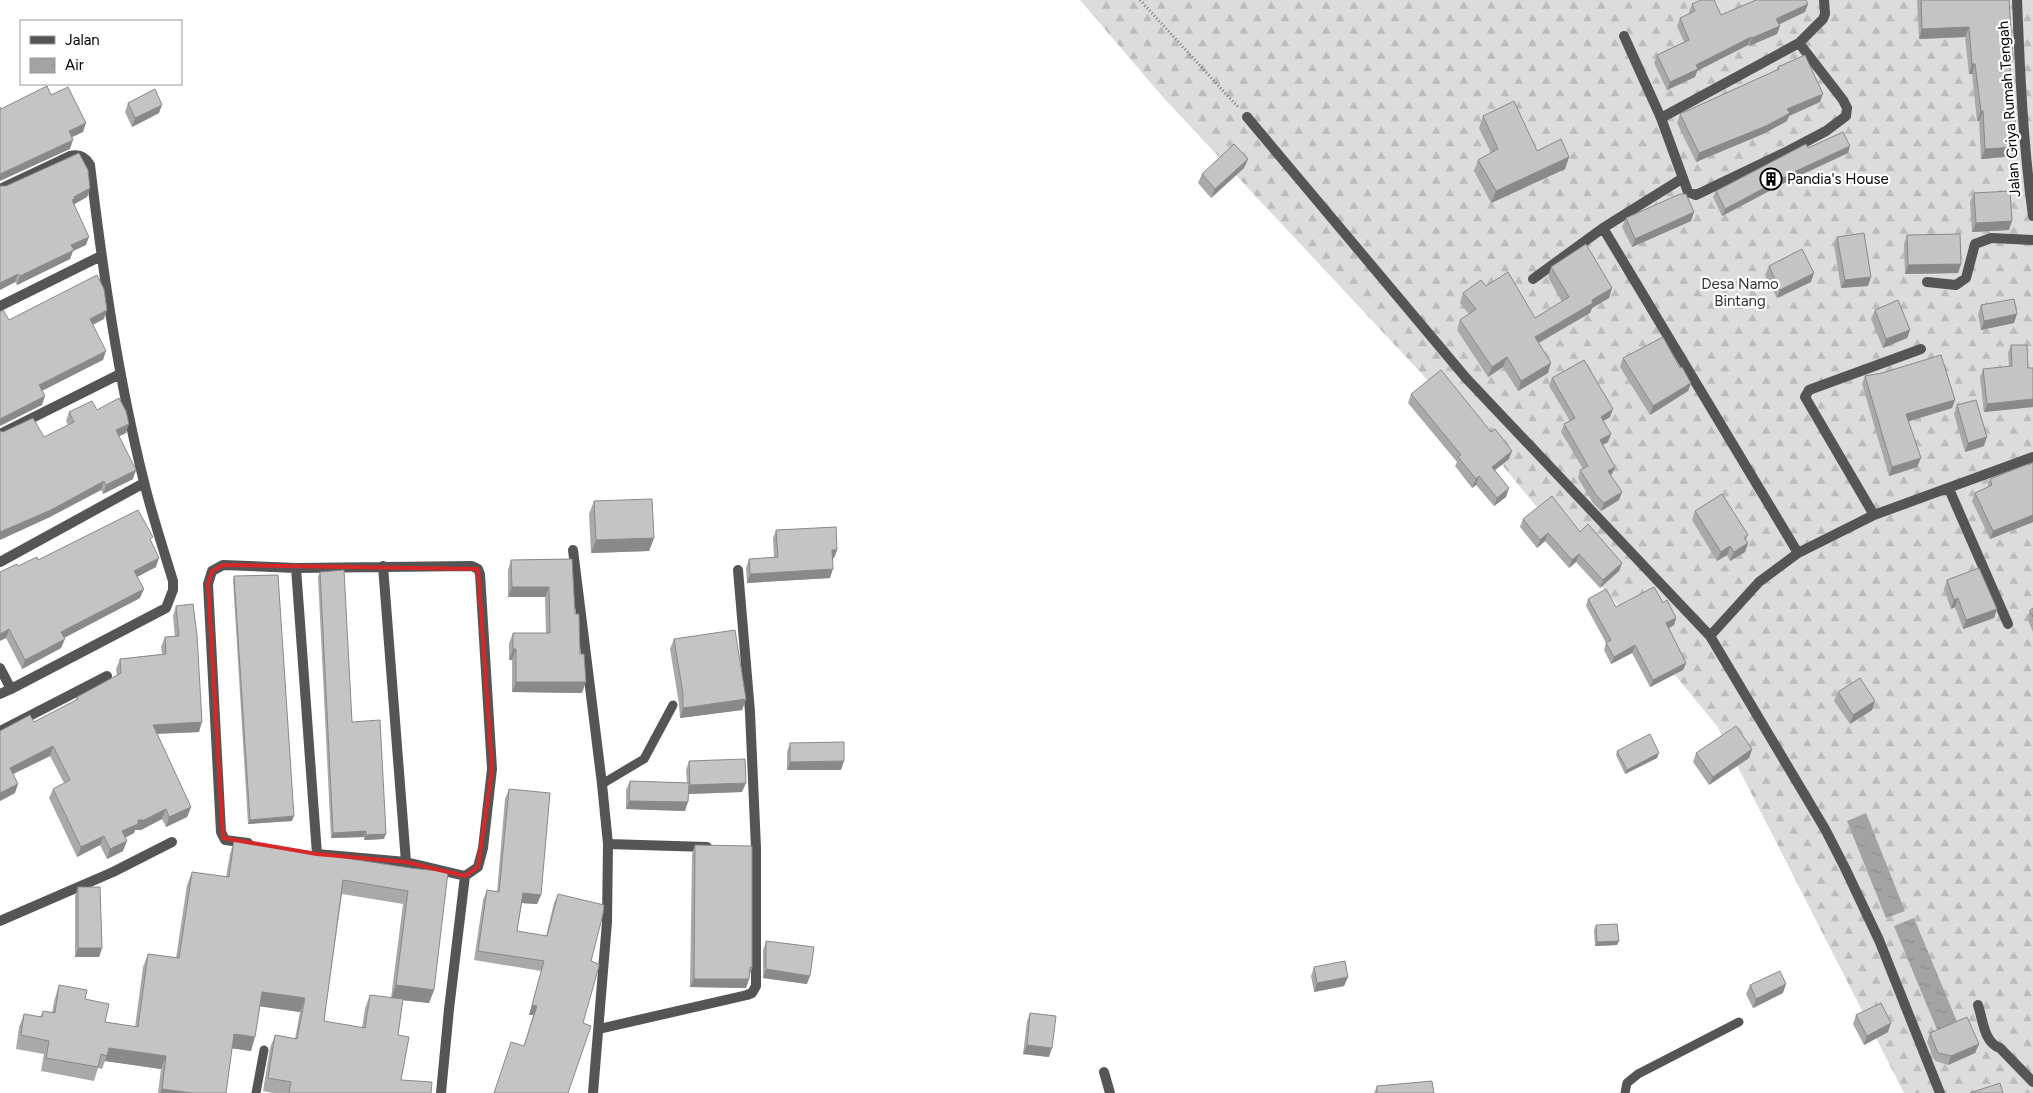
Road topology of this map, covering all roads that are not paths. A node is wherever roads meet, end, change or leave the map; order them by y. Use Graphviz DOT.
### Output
graph roads {
  1 [pos="1824,0"];
  2 [pos="2017,0"];
  3 [pos="1624,36"];
  4 [pos="1799,43"];
  5 [pos="1247,117"];
  6 [pos="1661,118"];
  7 [pos="1683,178"];
  8 [pos="0,189"];
  9 [pos="2033,216"];
  10 [pos="1603,228"];
  11 [pos="2033,240"];
  12 [pos="101,256"];
  13 [pos="1533,279"];
  14 [pos="1927,282"];
  15 [pos="0,306"];
  16 [pos="1921,349"];
  17 [pos="120,374"];
  18 [pos="0,434"];
  19 [pos="2033,457"];
  20 [pos="144,483"];
  21 [pos="1949,488"];
  22 [pos="1874,515"];
  23 [pos="573,550"];
  24 [pos="1798,553"];
  25 [pos="0,562"];
  26 [pos="383,566"];
  27 [pos="296,568"];
  28 [pos="738,570"];
  29 [pos="2008,624"];
  30 [pos="1710,636"];
  31 [pos="0,668"];
  32 [pos="107,676"];
  33 [pos="11,689"];
  34 [pos="0,694"];
  35 [pos="674,705"];
  36 [pos="0,730"];
  37 [pos="602,784"];
  38 [pos="172,842"];
  39 [pos="254,844"];
  40 [pos="608,844"];
  41 [pos="717,847"];
  42 [pos="406,862"];
  43 [pos="465,876"];
  44 [pos="0,921"];
  45 [pos="1978,1005"];
  46 [pos="1739,1022"];
  47 [pos="599,1029"];
  48 [pos="264,1050"];
  49 [pos="1104,1072"];
  50 [pos="2033,1082"];
  51 [pos="256,1093"];
  52 [pos="441,1093"];
  53 [pos="593,1093"];
  54 [pos="1110,1093"];
  55 [pos="1625,1093"];
  56 [pos="1940,1093"];
  1 -- 4 [label="street"];
  2 -- 9 [label="street, Jalan Griya Rumah Tengah"];
  3 -- 6 [label="street"];
  4 -- 6 [label="street"];
  4 -- 7 [label="street"];
  5 -- 30 [label="street"];
  6 -- 7 [label="street"];
  7 -- 10 [label="street"];
  8 -- 12 [label="street"];
  10 -- 13 [label="street"];
  10 -- 24 [label="street"];
  11 -- 14 [label="street"];
  12 -- 15 [label="street"];
  12 -- 17 [label="street"];
  16 -- 22 [label="street"];
  17 -- 18 [label="street"];
  17 -- 20 [label="street"];
  19 -- 21 [label="street"];
  20 -- 25 [label="street"];
  20 -- 33 [label="street"];
  21 -- 22 [label="street"];
  21 -- 29 [label="street"];
  22 -- 24 [label="street"];
  23 -- 37 [label="street"];
  24 -- 30 [label="street"];
  26 -- 27 [label="street"];
  26 -- 42 [label="street"];
  26 -- 43 [label="street"];
  27 -- 39 [label="street"];
  27 -- 42 [label="street"];
  28 -- 47 [label="street"];
  30 -- 56 [label="street"];
  31 -- 33 [label="street"];
  32 -- 36 [label="street"];
  33 -- 34 [label="street"];
  35 -- 37 [label="lane"];
  37 -- 40 [label="street"];
  38 -- 44 [label="street"];
  40 -- 41 [label="street"];
  40 -- 47 [label="street"];
  42 -- 43 [label="street"];
  43 -- 52 [label="street"];
  45 -- 50 [label="street"];
  46 -- 55 [label="lane"];
  47 -- 53 [label="street"];
  48 -- 51 [label="lane"];
  49 -- 54 [label="street"];
}
